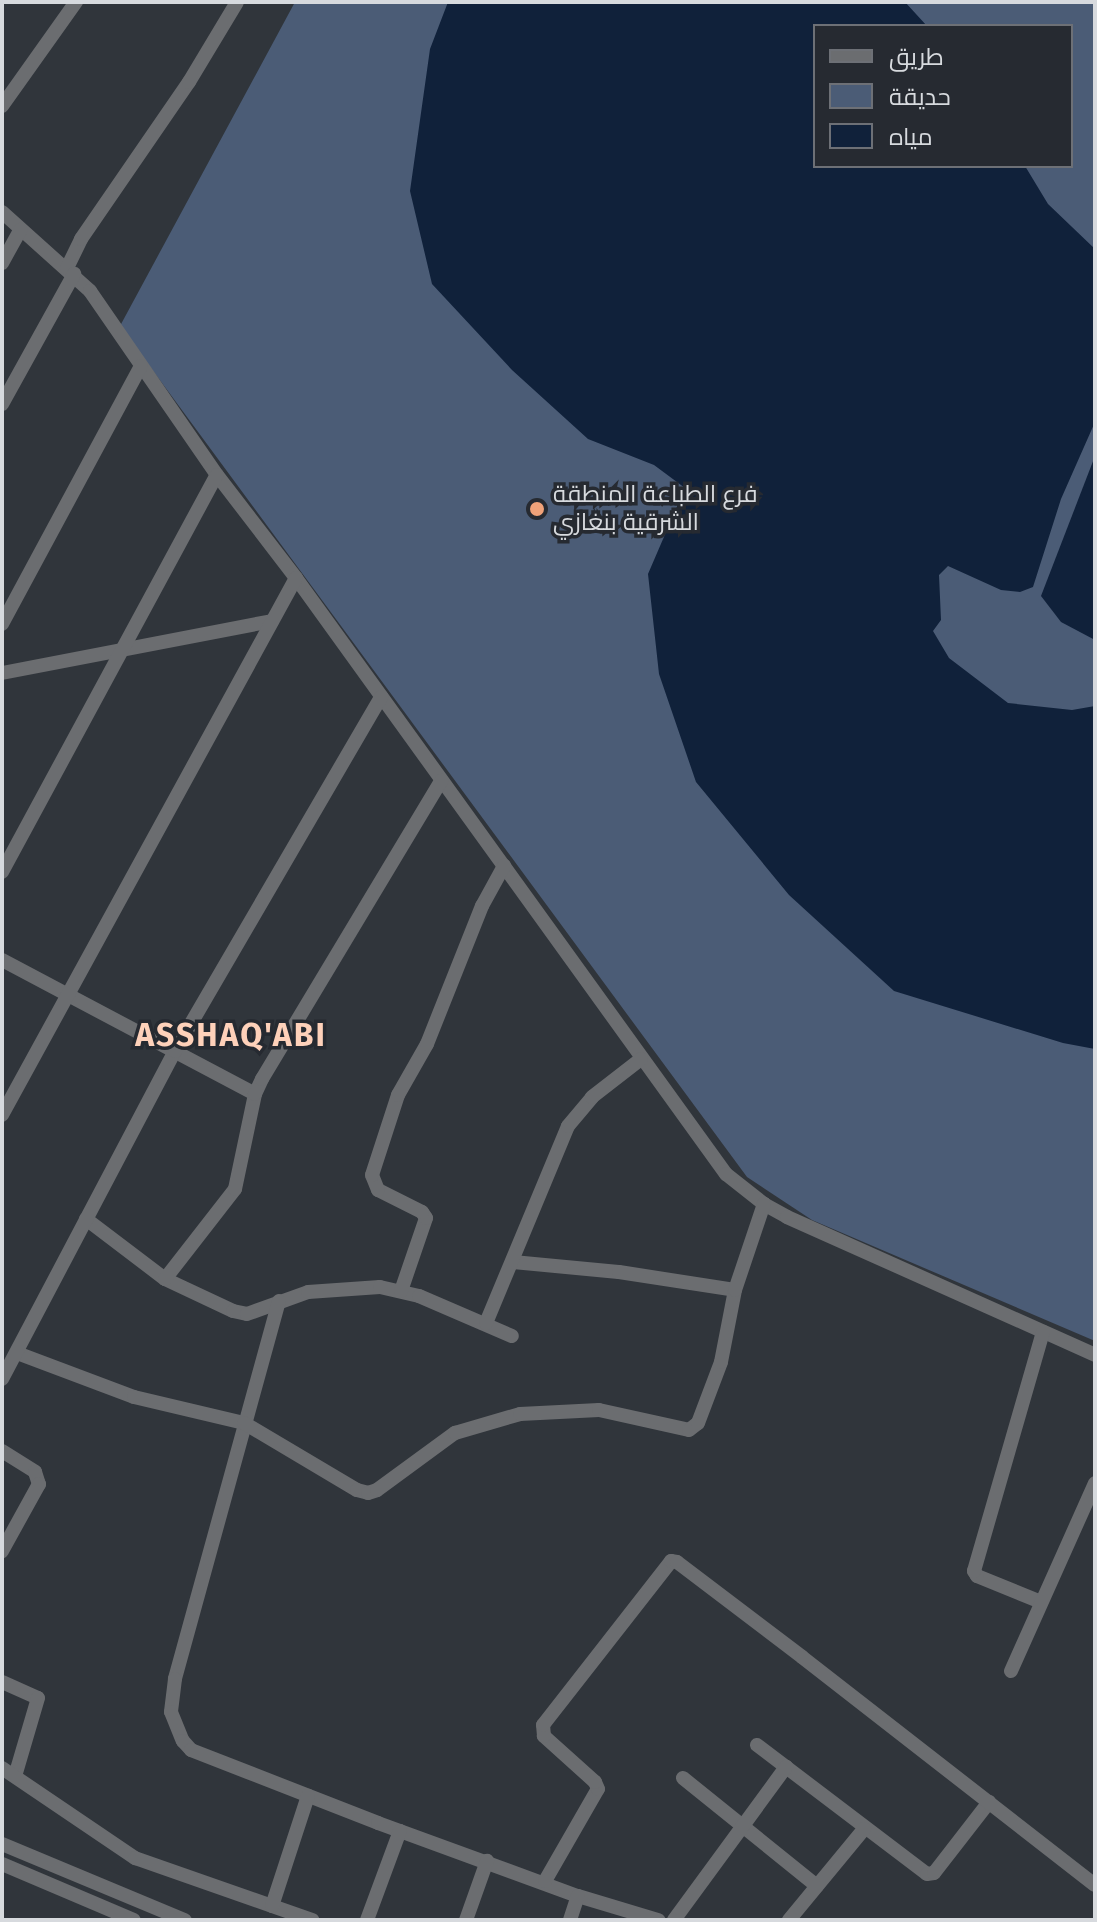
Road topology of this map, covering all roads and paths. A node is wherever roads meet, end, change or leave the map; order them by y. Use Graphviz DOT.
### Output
graph roads {
  1 [pos="76,2"];
  2 [pos="237,2"];
  3 [pos="2,106"];
  4 [pos="2,212"];
  5 [pos="20,230"];
  6 [pos="2,263"];
  7 [pos="70,271"];
  8 [pos="141,366"];
  9 [pos="2,404"];
  10 [pos="217,475"];
  11 [pos="296,578"];
  12 [pos="272,621"];
  13 [pos="2,624"];
  14 [pos="122,649"];
  15 [pos="2,673"];
  16 [pos="381,697"];
  17 [pos="441,781"];
  18 [pos="504,866"];
  19 [pos="2,872"];
  20 [pos="2,960"];
  21 [pos="67,995"];
  22 [pos="175,1051"];
  23 [pos="641,1059"];
  24 [pos="255,1094"];
  25 [pos="2,1115"];
  26 [pos="764,1204"];
  27 [pos="86,1219"];
  28 [pos="513,1262"];
  29 [pos="165,1279"];
  30 [pos="735,1290"];
  31 [pos="401,1291"];
  32 [pos="279,1301"];
  33 [pos="486,1323"];
  34 [pos="1043,1332"];
  35 [pos="512,1336"];
  36 [pos="17,1353"];
  37 [pos="1095,1355"];
  38 [pos="2,1379"];
  39 [pos="244,1423"];
  40 [pos="2,1451"];
  41 [pos="1095,1483"];
  42 [pos="2,1551"];
  43 [pos="1041,1602"];
  44 [pos="1011,1671"];
  45 [pos="2,1682"];
  46 [pos="757,1745"];
  47 [pos="786,1767"];
  48 [pos="2,1768"];
  49 [pos="15,1776"];
  50 [pos="683,1778"];
  51 [pos="308,1796"];
  52 [pos="989,1802"];
  53 [pos="743,1825"];
  54 [pos="864,1829"];
  55 [pos="400,1831"];
  56 [pos="2,1844"];
  57 [pos="487,1861"];
  58 [pos="2,1864"];
  59 [pos="545,1881"];
  60 [pos="1095,1885"];
  61 [pos="817,1886"];
  62 [pos="578,1896"];
  63 [pos="272,1906"];
  64 [pos="134,1920"];
  65 [pos="185,1920"];
  66 [pos="312,1920"];
  67 [pos="367,1920"];
  68 [pos="466,1920"];
  69 [pos="570,1920"];
  70 [pos="658,1920"];
  71 [pos="674,1920"];
  72 [pos="789,1920"];
  1 -- 3 [label="street"];
  2 -- 7 [label="street"];
  4 -- 5 [label="street"];
  5 -- 6 [label="street"];
  5 -- 7 [label="street"];
  7 -- 8 [label="street"];
  7 -- 9 [label="street"];
  8 -- 10 [label="street"];
  8 -- 13 [label="street"];
  10 -- 11 [label="street"];
  10 -- 14 [label="street"];
  11 -- 12 [label="street"];
  11 -- 16 [label="street"];
  12 -- 14 [label="street"];
  12 -- 21 [label="street"];
  14 -- 15 [label="street"];
  14 -- 19 [label="street"];
  16 -- 17 [label="street"];
  16 -- 22 [label="street"];
  17 -- 18 [label="street"];
  17 -- 24 [label="street"];
  18 -- 23 [label="street"];
  18 -- 31 [label="street"];
  20 -- 21 [label="street"];
  21 -- 22 [label="street"];
  21 -- 25 [label="street"];
  22 -- 24 [label="street"];
  22 -- 27 [label="street"];
  23 -- 26 [label="street"];
  23 -- 28 [label="street"];
  24 -- 29 [label="street"];
  26 -- 30 [label="street"];
  26 -- 34 [label="street"];
  27 -- 29 [label="street"];
  27 -- 36 [label="street"];
  28 -- 30 [label="street"];
  28 -- 33 [label="street"];
  29 -- 32 [label="street"];
  30 -- 39 [label="street"];
  31 -- 32 [label="street"];
  31 -- 33 [label="street"];
  32 -- 39 [label="street"];
  33 -- 35 [label="street"];
  34 -- 37 [label="street"];
  34 -- 43 [label="street"];
  36 -- 38 [label="street"];
  36 -- 39 [label="street"];
  39 -- 51 [label="street"];
  40 -- 42 [label="street"];
  41 -- 43 [label="street"];
  43 -- 44 [label="street"];
  45 -- 49 [label="street"];
  46 -- 47 [label="street"];
  47 -- 53 [label="street"];
  47 -- 54 [label="street"];
  48 -- 49 [label="street"];
  49 -- 63 [label="street"];
  50 -- 53 [label="street"];
  51 -- 55 [label="street"];
  51 -- 63 [label="street"];
  52 -- 54 [label="street"];
  52 -- 59 [label="street"];
  52 -- 60 [label="street"];
  53 -- 61 [label="street"];
  53 -- 71 [label="street"];
  54 -- 61 [label="street"];
  55 -- 57 [label="street"];
  55 -- 67 [label="street"];
  56 -- 65 [label="street"];
  57 -- 59 [label="street"];
  57 -- 68 [label="street"];
  58 -- 64 [label="street"];
  59 -- 62 [label="street"];
  61 -- 72 [label="street"];
  62 -- 69 [label="street"];
  62 -- 70 [label="street"];
  63 -- 66 [label="street"];
}
